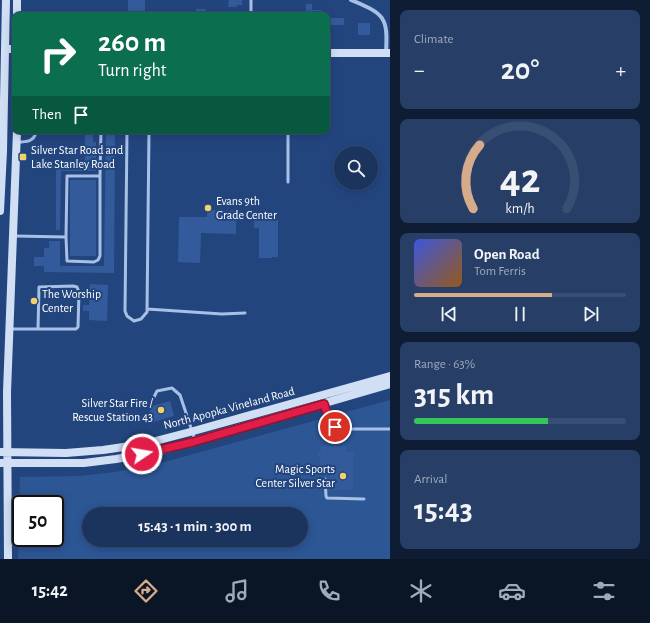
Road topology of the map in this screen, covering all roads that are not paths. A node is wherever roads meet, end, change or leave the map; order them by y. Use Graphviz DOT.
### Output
graph roads {
  1 [pos="6,0"];
  2 [pos="18,0"];
  3 [pos="251,0"];
  4 [pos="351,0"];
  5 [pos="17,12"];
  6 [pos="251,12"];
  7 [pos="6,49"];
  8 [pos="12,49"];
  9 [pos="330,52"];
  10 [pos="388,53"];
  11 [pos="17,134"];
  12 [pos="36,134"];
  13 [pos="101,134"];
  14 [pos="127,134"];
  15 [pos="149,134"];
  16 [pos="288,134"];
  17 [pos="17,142"];
  18 [pos="100,176"];
  19 [pos="288,182"];
  20 [pos="0,210"];
  21 [pos="13,236"];
  22 [pos="66,237"];
  23 [pos="147,309"];
  24 [pos="245,313"];
  25 [pos="9,328"];
  26 [pos="38,329"];
  27 [pos="390,376"];
  28 [pos="390,384"];
  29 [pos="321,395"];
  30 [pos="154,397"];
  31 [pos="324,404"];
  32 [pos="390,429"];
  33 [pos="192,432"];
  34 [pos="195,442"];
  35 [pos="4,453"];
  36 [pos="4,463"];
  37 [pos="325,479"];
  38 [pos="364,499"];
  39 [pos="8,559"];
  1 -- 7 [label="main road"];
  2 -- 5 [label="main road"];
  3 -- 6 [label="lane"];
  4 -- 10 [label="street"];
  7 -- 8 [label="main road"];
  7 -- 20 [label="main road"];
  9 -- 10 [label="main road"];
  11 -- 17 [label="main road"];
  12 -- 17 [label="lane"];
  13 -- 18 [label="lane"];
  14 -- 23 [label="lane"];
  15 -- 23 [label="lane"];
  16 -- 19 [label="lane"];
  17 -- 21 [label="main road"];
  18 -- 22 [label="lane"];
  18 -- 22 [label="lane"];
  21 -- 22 [label="lane"];
  21 -- 25 [label="main road"];
  23 -- 24 [label="lane"];
  25 -- 26 [label="lane"];
  25 -- 35 [label="main road"];
  26 -- 26 [label="lane"];
  27 -- 29 [label="main road, North Apopka Vineland Road"];
  28 -- 31 [label="main road, North Apopka Vineland Road"];
  29 -- 31 [label="street"];
  29 -- 33 [label="main road, North Apopka Vineland Road"];
  30 -- 33 [label="lane"];
  31 -- 32 [label="lane"];
  31 -- 34 [label="main road, North Apopka Vineland Road"];
  33 -- 34 [label="lane"];
  33 -- 35 [label="main road, North Apopka Vineland Road"];
  34 -- 36 [label="main road, North Apopka Vineland Road"];
  35 -- 36 [label="main road"];
  36 -- 39 [label="main road"];
  37 -- 38 [label="lane"];
}
